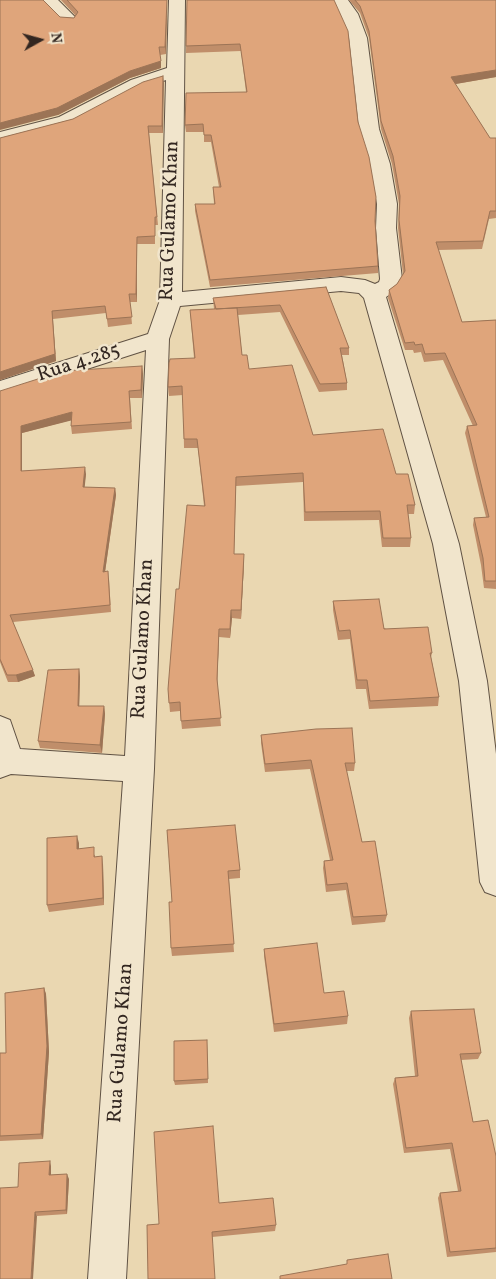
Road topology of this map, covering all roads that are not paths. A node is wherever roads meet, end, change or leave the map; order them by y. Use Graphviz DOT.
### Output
graph roads {
  1 [pos="47,0"];
  2 [pos="177,0"];
  3 [pos="340,0"];
  4 [pos="68,19"];
  5 [pos="175,71"];
  6 [pos="0,138"];
  7 [pos="374,295"];
  8 [pos="171,300"];
  9 [pos="158,339"];
  10 [pos="0,389"];
  11 [pos="0,728"];
  12 [pos="4,763"];
  13 [pos="139,769"];
  14 [pos="496,882"];
  15 [pos="107,1279"];
  1 -- 4 [label="street"];
  2 -- 5 [label="street, Rua Gulamo Khan"];
  3 -- 7 [label="street"];
  5 -- 6 [label="street"];
  5 -- 8 [label="street, Rua Gulamo Khan"];
  7 -- 8 [label="street"];
  7 -- 14 [label="street"];
  8 -- 9 [label="street, Rua Gulamo Khan"];
  9 -- 10 [label="street, Rua 4.285"];
  9 -- 13 [label="street, Rua Gulamo Khan"];
  11 -- 12 [label="street"];
  12 -- 13 [label="street"];
  13 -- 15 [label="street, Rua Gulamo Khan"];
}
